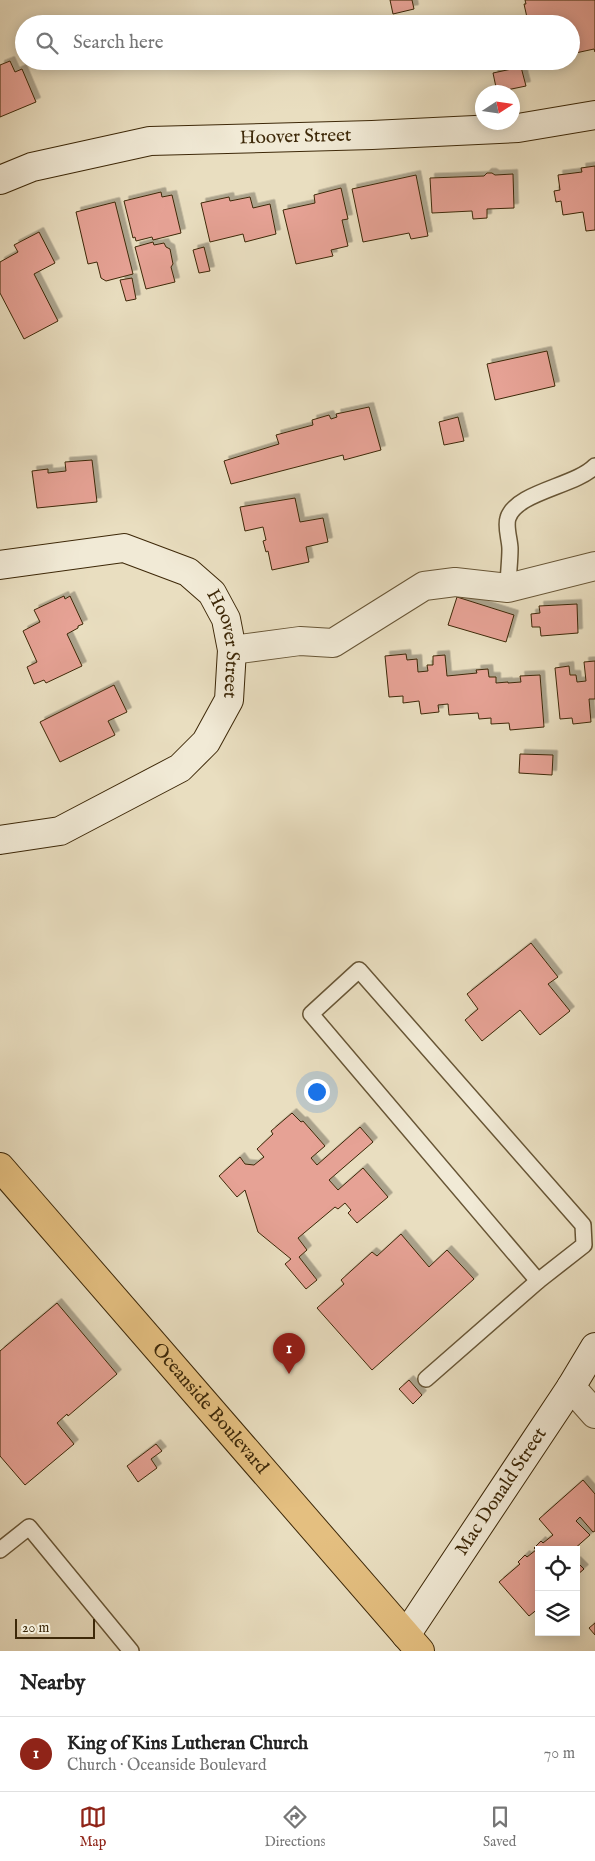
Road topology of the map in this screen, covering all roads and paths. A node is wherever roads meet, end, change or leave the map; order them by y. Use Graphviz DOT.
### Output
graph roads {
  1 [pos="595,116"];
  2 [pos="0,180"];
  3 [pos="595,466"];
  4 [pos="0,565"];
  5 [pos="595,566"];
  6 [pos="508,588"];
  7 [pos="232,650"];
  8 [pos="0,840"];
  9 [pos="0,1167"];
  10 [pos="589,1250"];
  11 [pos="538,1281"];
  12 [pos="595,1347"];
  13 [pos="426,1379"];
  14 [pos="571,1387"];
  15 [pos="595,1414"];
  16 [pos="0,1550"];
  17 [pos="413,1643"];
  18 [pos="130,1651"];
  1 -- 2 [label="street, Hoover Street"];
  3 -- 6 [label="lane"];
  4 -- 7 [label="street, Hoover Street"];
  5 -- 6 [label="street"];
  6 -- 7 [label="street"];
  7 -- 8 [label="street, Hoover Street"];
  9 -- 17 [label="main road, Oceanside Boulevard"];
  10 -- 11 [label="lane"];
  10 -- 11 [label="lane"];
  11 -- 13 [label="lane"];
  12 -- 14 [label="street, Mac Donald Street"];
  14 -- 15 [label="street"];
  14 -- 17 [label="street, Mac Donald Street"];
  16 -- 18 [label="lane"];
}
